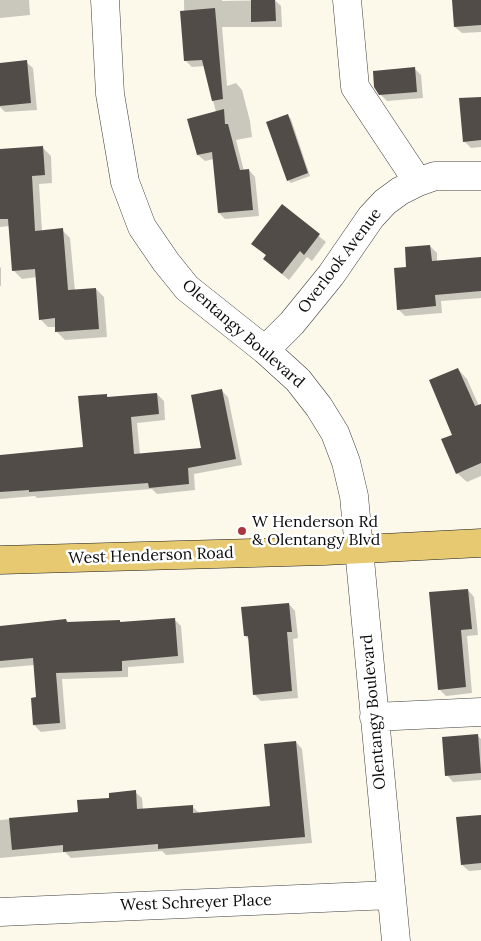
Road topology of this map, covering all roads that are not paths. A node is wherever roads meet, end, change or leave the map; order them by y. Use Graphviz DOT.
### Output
graph roads {
  1 [pos="105,0"];
  2 [pos="347,0"];
  3 [pos="481,176"];
  4 [pos="418,182"];
  5 [pos="265,350"];
  6 [pos="481,543"];
  7 [pos="359,548"];
  8 [pos="0,560"];
  9 [pos="481,712"];
  10 [pos="374,716"];
  11 [pos="391,895"];
  12 [pos="0,912"];
  13 [pos="396,941"];
  1 -- 5 [label="street, Olentangy Boulevard"];
  2 -- 4 [label="street"];
  3 -- 4 [label="street, Overlook Avenue"];
  4 -- 5 [label="street, Overlook Avenue"];
  5 -- 7 [label="street, Olentangy Boulevard"];
  6 -- 7 [label="main road, West Henderson Road"];
  7 -- 8 [label="main road, West Henderson Road"];
  7 -- 10 [label="street, Olentangy Boulevard"];
  9 -- 10 [label="street"];
  10 -- 11 [label="street, Olentangy Boulevard"];
  11 -- 12 [label="street, West Schreyer Place"];
  11 -- 13 [label="street, Olentangy Boulevard"];
}
